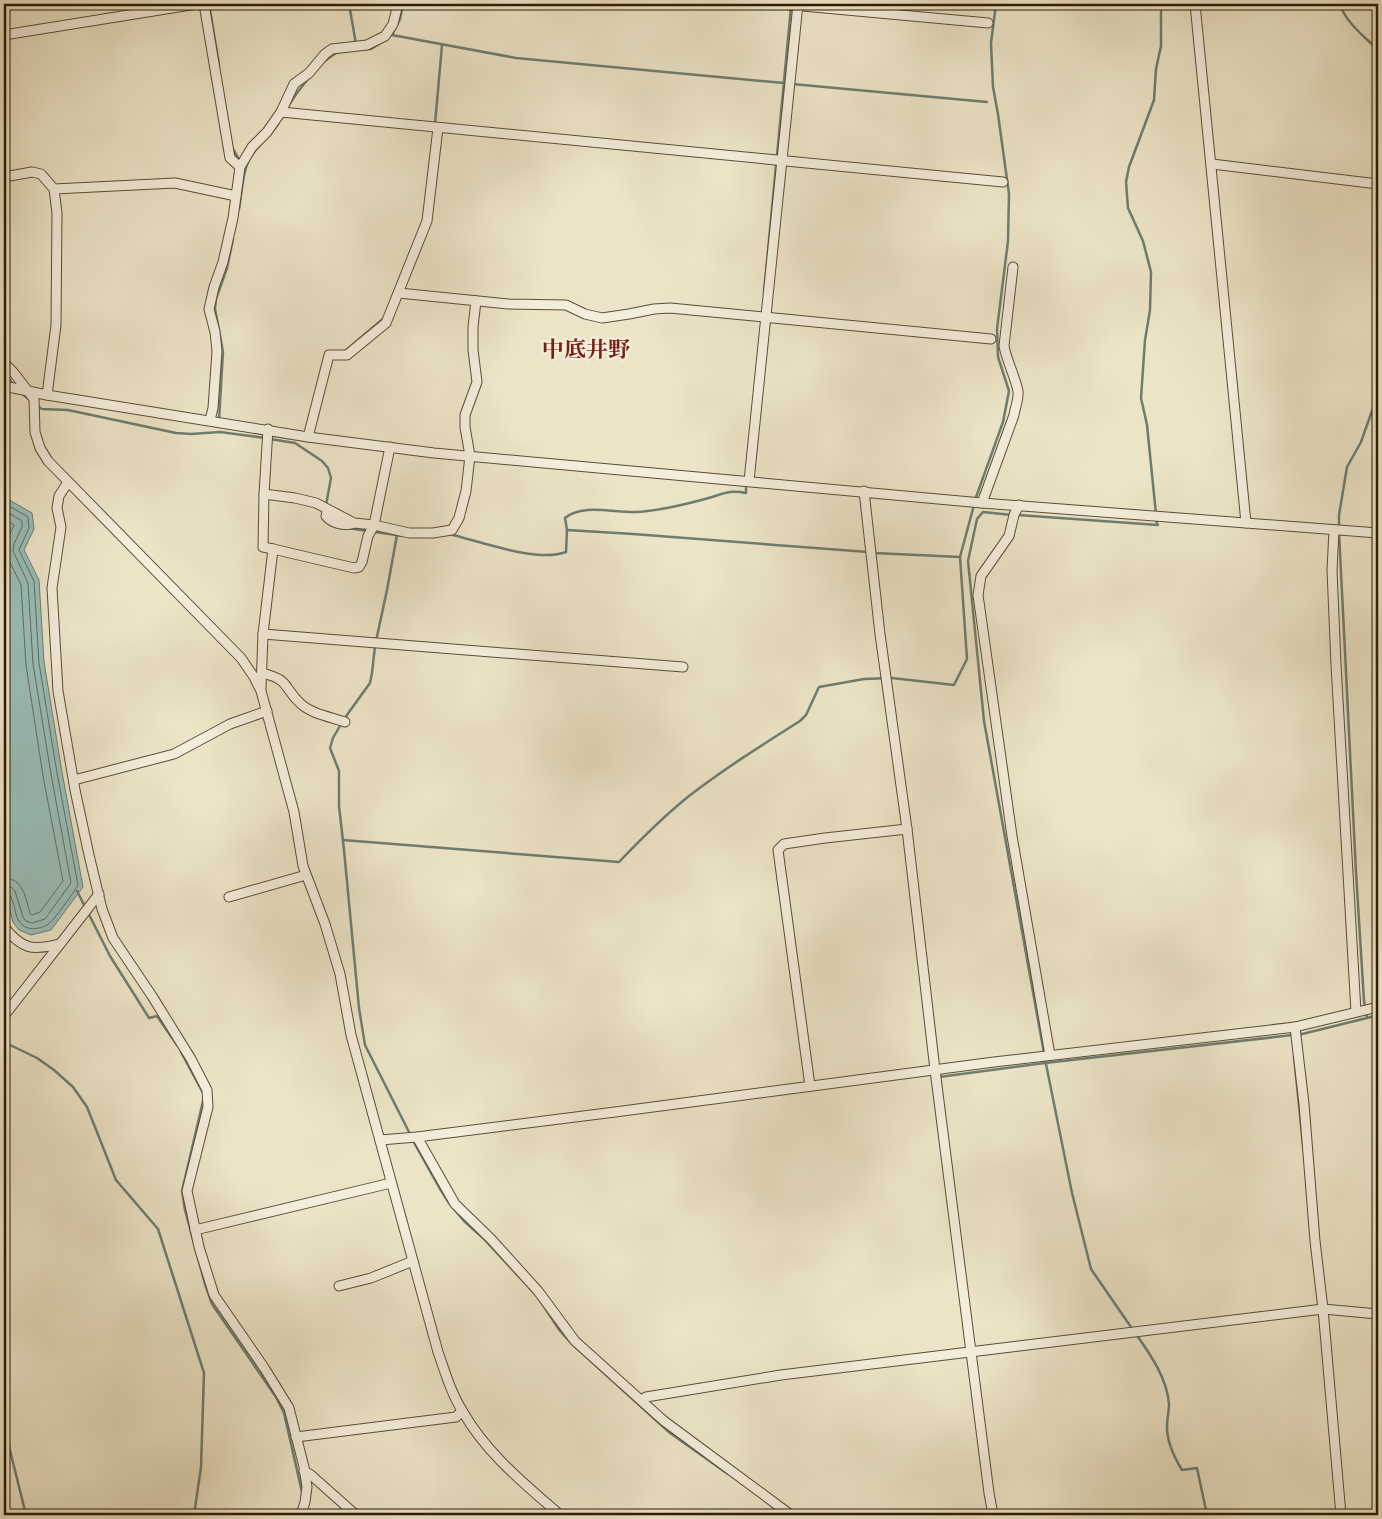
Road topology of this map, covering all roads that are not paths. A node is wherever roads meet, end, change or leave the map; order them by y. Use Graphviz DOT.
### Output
graph roads {
  1 [pos="197,4"];
  2 [pos="204,4"];
  3 [pos="398,4"];
  4 [pos="781,4"];
  5 [pos="1196,4"];
  6 [pos="798,5"];
  7 [pos="988,23"];
  8 [pos="4,35"];
  9 [pos="281,112"];
  10 [pos="438,128"];
  11 [pos="781,161"];
  12 [pos="1212,164"];
  13 [pos="240,167"];
  14 [pos="4,177"];
  15 [pos="1003,182"];
  16 [pos="1378,184"];
  17 [pos="54,189"];
  18 [pos="236,196"];
  19 [pos="1013,267"];
  20 [pos="399,293"];
  21 [pos="476,301"];
  22 [pos="765,318"];
  23 [pos="991,339"];
  24 [pos="4,363"];
  25 [pos="4,386"];
  26 [pos="29,391"];
  27 [pos="48,395"];
  28 [pos="210,420"];
  29 [pos="268,430"];
  30 [pos="308,436"];
  31 [pos="390,447"];
  32 [pos="470,456"];
  33 [pos="749,481"];
  34 [pos="68,482"];
  35 [pos="864,491"];
  36 [pos="264,494"];
  37 [pos="982,502"];
  38 [pos="1019,506"];
  39 [pos="1246,522"];
  40 [pos="374,525"];
  41 [pos="1334,530"];
  42 [pos="1378,533"];
  43 [pos="273,549"];
  44 [pos="263,634"];
  45 [pos="683,667"];
  46 [pos="262,673"];
  47 [pos="261,691"];
  48 [pos="267,711"];
  49 [pos="345,722"];
  50 [pos="74,780"];
  51 [pos="907,829"];
  52 [pos="306,875"];
  53 [pos="99,894"];
  54 [pos="229,897"];
  55 [pos="4,928"];
  56 [pos="59,944"];
  57 [pos="1378,1008"];
  58 [pos="1356,1012"];
  59 [pos="4,1016"];
  60 [pos="1295,1026"];
  61 [pos="1050,1055"];
  62 [pos="935,1070"];
  63 [pos="810,1086"];
  64 [pos="417,1137"];
  65 [pos="380,1140"];
  66 [pos="390,1182"];
  67 [pos="195,1230"];
  68 [pos="413,1261"];
  69 [pos="339,1286"];
  70 [pos="1323,1309"];
  71 [pos="1378,1314"];
  72 [pos="970,1352"];
  73 [pos="641,1400"];
  74 [pos="462,1412"];
  75 [pos="296,1437"];
  76 [pos="304,1471"];
  77 [pos="301,1515"];
  78 [pos="356,1515"];
  79 [pos="560,1515"];
  80 [pos="791,1515"];
  81 [pos="993,1515"];
  82 [pos="1341,1515"];
  1 -- 8 [label="street"];
  2 -- 13 [label="street"];
  3 -- 9 [label="street"];
  4 -- 6 [label="street"];
  5 -- 12 [label="street"];
  6 -- 7 [label="street"];
  6 -- 11 [label="street"];
  9 -- 10 [label="street"];
  9 -- 13 [label="street"];
  10 -- 11 [label="street"];
  10 -- 20 [label="street"];
  11 -- 15 [label="street"];
  11 -- 22 [label="street"];
  12 -- 16 [label="street"];
  12 -- 39 [label="street"];
  13 -- 18 [label="street"];
  14 -- 17 [label="street"];
  17 -- 18 [label="street"];
  17 -- 27 [label="street"];
  18 -- 28 [label="street"];
  19 -- 37 [label="street"];
  20 -- 21 [label="street"];
  20 -- 30 [label="street"];
  21 -- 22 [label="street"];
  21 -- 32 [label="street"];
  22 -- 23 [label="street"];
  22 -- 33 [label="street"];
  24 -- 26 [label="street"];
  25 -- 26 [label="street"];
  26 -- 27 [label="street"];
  26 -- 34 [label="street"];
  27 -- 28 [label="street"];
  28 -- 29 [label="street"];
  29 -- 30 [label="street"];
  29 -- 36 [label="street"];
  30 -- 31 [label="street"];
  31 -- 32 [label="street"];
  31 -- 40 [label="street"];
  32 -- 33 [label="street"];
  32 -- 40 [label="street"];
  33 -- 35 [label="street"];
  34 -- 47 [label="street"];
  34 -- 50 [label="street"];
  35 -- 37 [label="street"];
  35 -- 51 [label="street"];
  36 -- 40 [label="street"];
  36 -- 43 [label="street"];
  37 -- 38 [label="street"];
  38 -- 39 [label="street"];
  38 -- 61 [label="street"];
  39 -- 41 [label="street"];
  40 -- 43 [label="street"];
  41 -- 42 [label="street"];
  41 -- 58 [label="street"];
  43 -- 44 [label="street"];
  44 -- 45 [label="street"];
  44 -- 46 [label="street"];
  46 -- 47 [label="street"];
  46 -- 49 [label="street"];
  47 -- 48 [label="street"];
  48 -- 50 [label="street"];
  48 -- 52 [label="street"];
  50 -- 53 [label="street"];
  51 -- 62 [label="street"];
  51 -- 63 [label="street"];
  52 -- 54 [label="street"];
  52 -- 65 [label="street"];
  53 -- 56 [label="street"];
  53 -- 67 [label="street"];
  55 -- 56 [label="street"];
  56 -- 59 [label="street"];
  57 -- 58 [label="street"];
  58 -- 60 [label="street"];
  60 -- 61 [label="street"];
  60 -- 70 [label="street"];
  61 -- 62 [label="street"];
  62 -- 63 [label="street"];
  62 -- 72 [label="street"];
  63 -- 64 [label="street"];
  64 -- 65 [label="street"];
  64 -- 73 [label="street"];
  65 -- 66 [label="street"];
  66 -- 67 [label="street"];
  66 -- 68 [label="street"];
  67 -- 75 [label="street"];
  68 -- 69 [label="street"];
  68 -- 74 [label="street"];
  70 -- 71 [label="street"];
  70 -- 72 [label="street"];
  70 -- 82 [label="street"];
  72 -- 73 [label="street"];
  72 -- 81 [label="street"];
  73 -- 80 [label="street"];
  74 -- 75 [label="street"];
  74 -- 79 [label="street"];
  75 -- 76 [label="street"];
  76 -- 77 [label="street"];
  76 -- 78 [label="street"];
}
